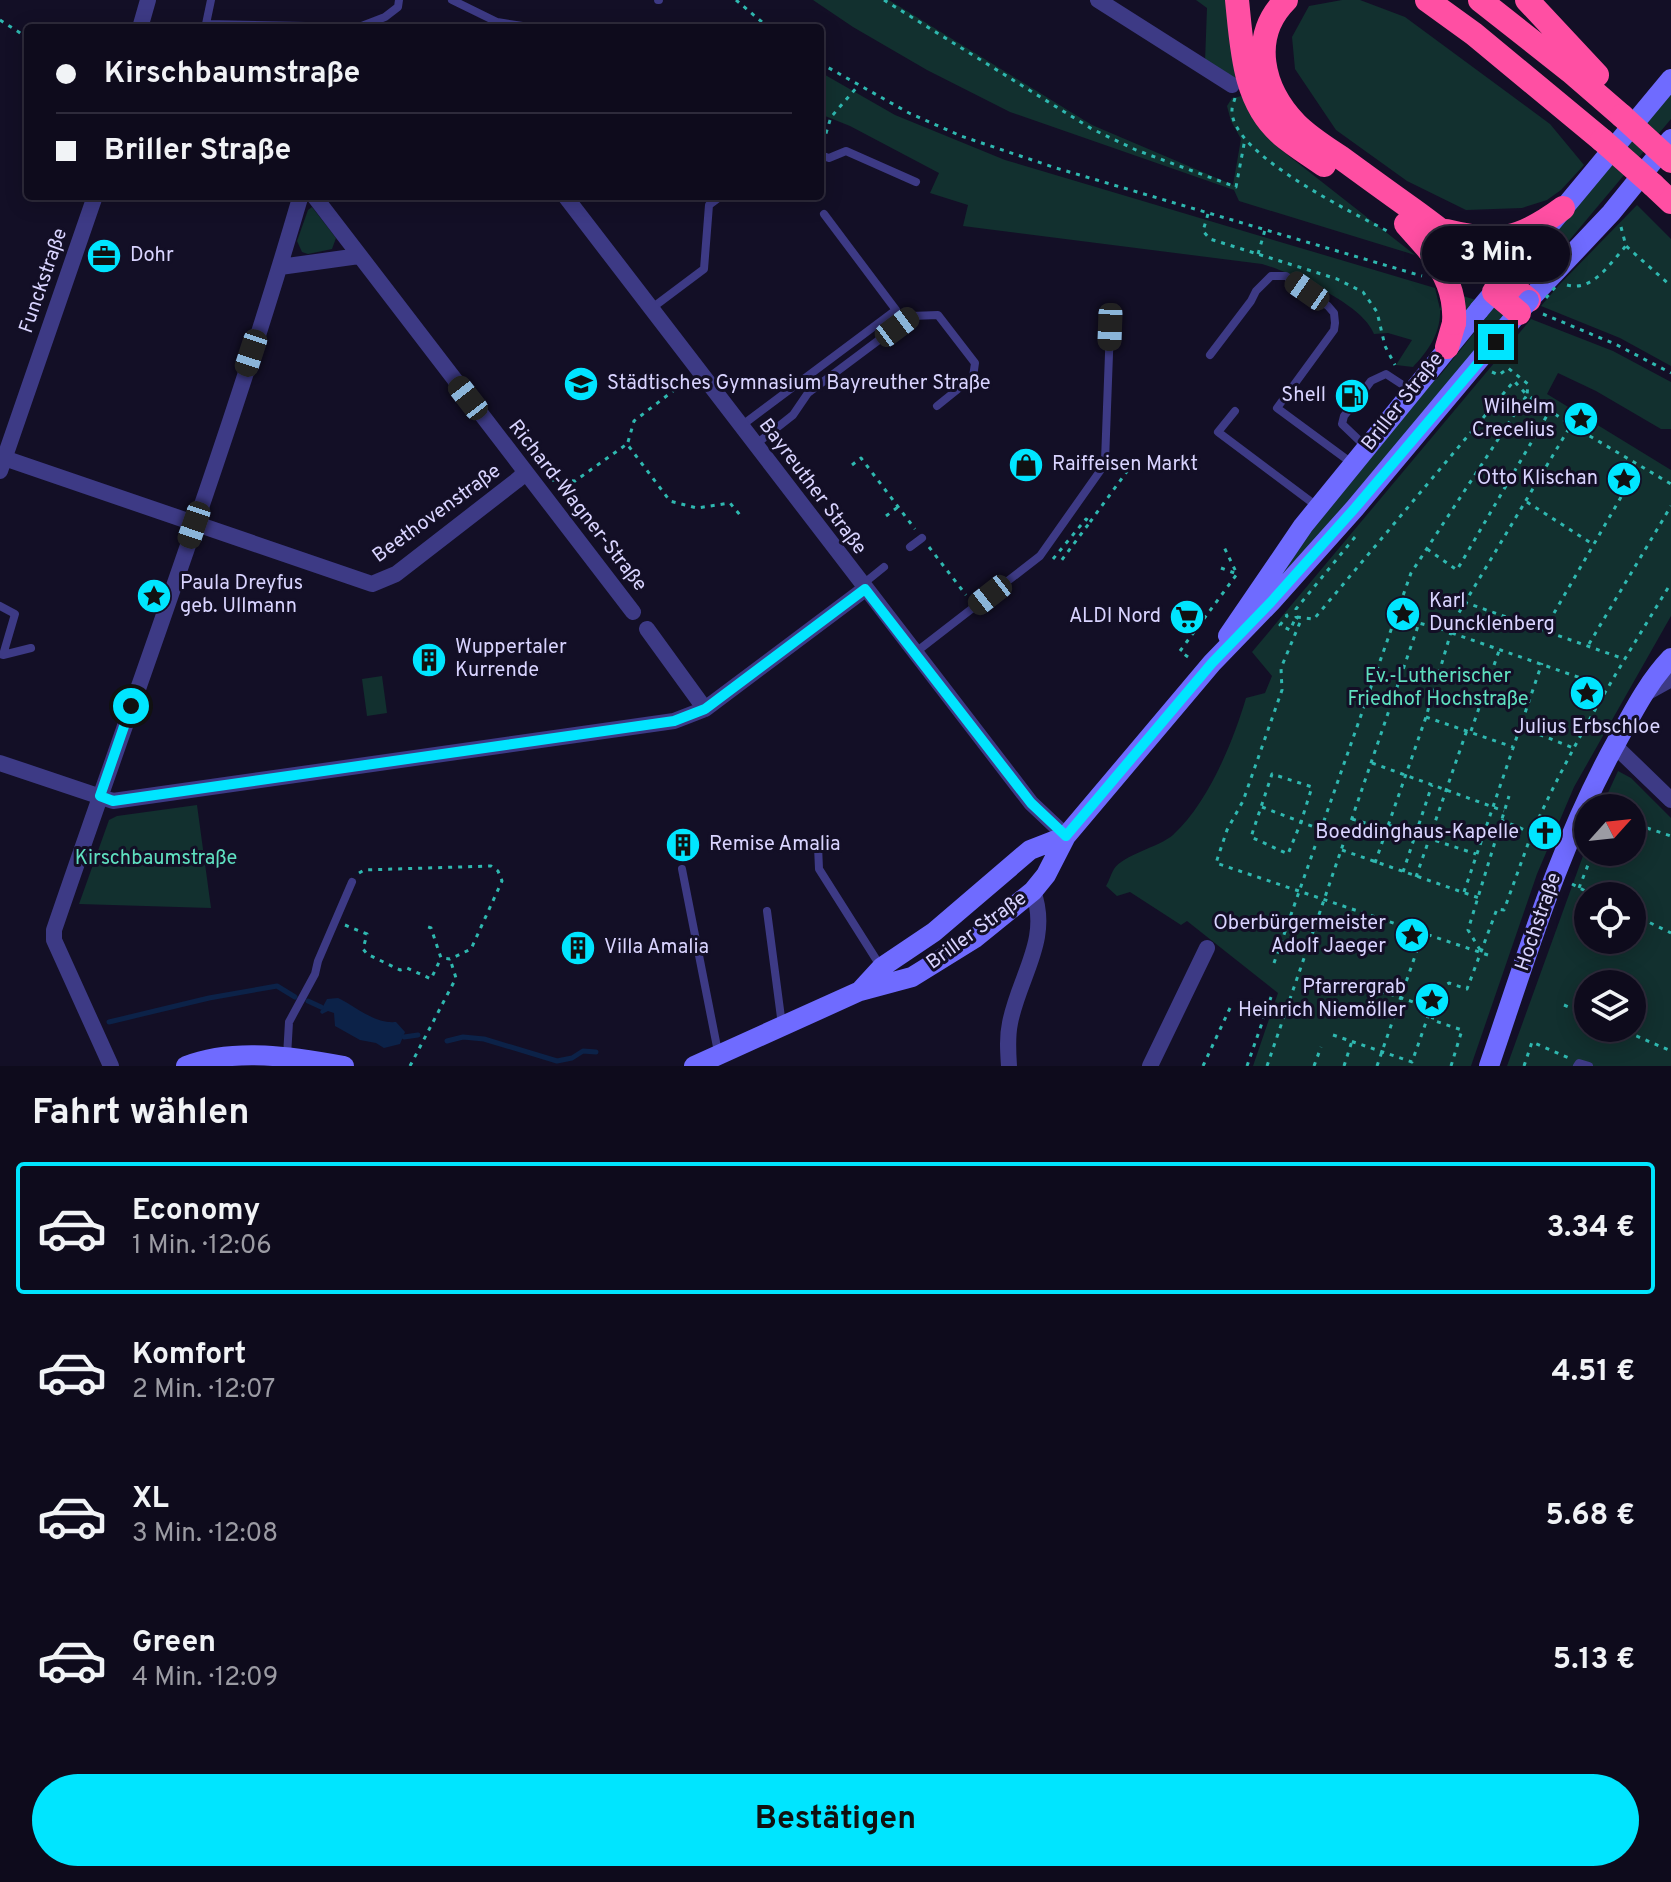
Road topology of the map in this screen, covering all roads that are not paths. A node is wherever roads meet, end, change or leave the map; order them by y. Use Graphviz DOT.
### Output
graph roads {
  1 [pos="148,0"];
  2 [pos="211,0"];
  3 [pos="399,0"];
  4 [pos="452,0"];
  5 [pos="1098,0"];
  6 [pos="1237,0"];
  7 [pos="1286,0"];
  8 [pos="1408,0"];
  9 [pos="1427,0"];
  10 [pos="1480,0"];
  11 [pos="1527,0"];
  12 [pos="141,24"];
  13 [pos="206,24"];
  14 [pos="367,24"];
  15 [pos="510,24"];
  16 [pos="1671,79"];
  17 [pos="1232,85"];
  18 [pos="1553,99"];
  19 [pos="1624,114"];
  20 [pos="1671,139"];
  21 [pos="824,156"];
  22 [pos="1671,161"];
  23 [pos="916,182"];
  24 [pos="1662,194"];
  25 [pos="94,200"];
  26 [pos="306,200"];
  27 [pos="310,200"];
  28 [pos="568,200"];
  29 [pos="716,200"];
  30 [pos="1563,208"];
  31 [pos="824,214"];
  32 [pos="1438,244"];
  33 [pos="359,256"];
  34 [pos="280,267"];
  35 [pos="1499,277"];
  36 [pos="1540,298"];
  37 [pos="651,309"];
  38 [pos="1459,325"];
  39 [pos="1110,327"];
  40 [pos="1447,347"];
  41 [pos="1210,355"];
  42 [pos="1365,389"];
  43 [pos="1413,392"];
  44 [pos="937,406"];
  45 [pos="1351,407"];
  46 [pos="1235,411"];
  47 [pos="741,427"];
  48 [pos="755,446"];
  49 [pos="1367,448"];
  50 [pos="2,464"];
  51 [pos="1353,465"];
  52 [pos="523,469"];
  53 [pos="1318,507"];
  54 [pos="194,525"];
  55 [pos="922,538"];
  56 [pos="910,547"];
  57 [pos="884,567"];
  58 [pos="863,587"];
  59 [pos="0,606"];
  60 [pos="633,612"];
  61 [pos="647,629"];
  62 [pos="31,648"];
  63 [pos="915,653"];
  64 [pos="1671,658"];
  65 [pos="1212,663"];
  66 [pos="1671,679"];
  67 [pos="1644,693"];
  68 [pos="705,709"];
  69 [pos="1614,745"];
  70 [pos="0,763"];
  71 [pos="100,796"];
  72 [pos="1671,800"];
  73 [pos="1066,836"];
  74 [pos="818,846"];
  75 [pos="682,869"];
  76 [pos="352,882"];
  77 [pos="1033,891"];
  78 [pos="767,911"];
  79 [pos="1207,948"];
  80 [pos="882,967"];
  81 [pos="860,991"];
  82 [pos="782,1028"];
  83 [pos="287,1057"];
  84 [pos="719,1057"];
  85 [pos="1578,1064"];
  86 [pos="111,1066"];
  87 [pos="186,1066"];
  88 [pos="344,1066"];
  89 [pos="694,1066"];
  90 [pos="1009,1066"];
  91 [pos="1150,1066"];
  92 [pos="1489,1066"];
  93 [pos="1589,1066"];
  1 -- 12 [label="street"];
  2 -- 13 [label="lane"];
  3 -- 14 [label="lane"];
  4 -- 15 [label="lane"];
  5 -- 17 [label="street"];
  6 -- 32 [label="highway"];
  7 -- 32 [label="highway"];
  8 -- 18 [label="highway"];
  9 -- 18 [label="highway"];
  10 -- 19 [label="highway"];
  11 -- 19 [label="highway"];
  16 -- 30 [label="main road"];
  18 -- 24 [label="highway, bridge"];
  19 -- 22 [label="highway, bridge"];
  20 -- 36 [label="main road, Briller Straße"];
  21 -- 23 [label="lane"];
  25 -- 50 [label="street, Funckstraße"];
  26 -- 34 [label="street"];
  27 -- 33 [label="street, Richard-Wagner-Straße"];
  28 -- 37 [label="street, Bayreuther Straße"];
  29 -- 37 [label="lane"];
  30 -- 32 [label="highway"];
  30 -- 35 [label="main road"];
  31 -- 47 [label="lane"];
  32 -- 35 [label="highway"];
  32 -- 38 [label="highway, bridge"];
  33 -- 34 [label="street"];
  33 -- 52 [label="street, Richard-Wagner-Straße"];
  34 -- 54 [label="street"];
  35 -- 36 [label="highway, bridge"];
  35 -- 38 [label="main road, bridge"];
  36 -- 65 [label="main road, Briller Straße, bridge"];
  37 -- 47 [label="street, Bayreuther Straße"];
  38 -- 40 [label="highway"];
  39 -- 63 [label="lane"];
  40 -- 43 [label="main road, Briller Straße"];
  41 -- 51 [label="lane"];
  42 -- 43 [label="lane"];
  43 -- 49 [label="main road, Briller Straße"];
  44 -- 48 [label="lane"];
  45 -- 49 [label="lane"];
  46 -- 53 [label="lane"];
  47 -- 48 [label="street, Bayreuther Straße"];
  48 -- 58 [label="street, Bayreuther Straße"];
  49 -- 51 [label="main road, Briller Straße"];
  50 -- 54 [label="street, Beethovenstraße"];
  51 -- 53 [label="main road, Briller Straße"];
  52 -- 54 [label="street, Beethovenstraße"];
  52 -- 60 [label="street, Richard-Wagner-Straße"];
  53 -- 65 [label="main road, Briller Straße"];
  54 -- 71 [label="street"];
  55 -- 56 [label="lane"];
  57 -- 58 [label="lane"];
  58 -- 63 [label="street, Bayreuther Straße"];
  58 -- 68 [label="street"];
  59 -- 62 [label="lane"];
  61 -- 68 [label="street"];
  63 -- 73 [label="street, Bayreuther Straße"];
  64 -- 67 [label="main road, Hochstraße"];
  65 -- 73 [label="main road, Briller Straße"];
  66 -- 67 [label="street"];
  67 -- 69 [label="main road, Hochstraße"];
  68 -- 71 [label="street"];
  69 -- 72 [label="street"];
  69 -- 92 [label="main road, Hochstraße"];
  70 -- 71 [label="street"];
  71 -- 86 [label="street"];
  73 -- 77 [label="main road"];
  73 -- 80 [label="main road, Briller Straße"];
  74 -- 80 [label="lane"];
  75 -- 84 [label="lane"];
  76 -- 83 [label="lane"];
  77 -- 81 [label="main road, Briller Straße"];
  77 -- 90 [label="street"];
  78 -- 82 [label="lane"];
  79 -- 91 [label="street"];
  80 -- 81 [label="main road, Briller Straße"];
  81 -- 82 [label="main road, Briller Straße"];
  82 -- 84 [label="main road, Briller Straße"];
  83 -- 87 [label="main road"];
  83 -- 88 [label="main road"];
  84 -- 89 [label="main road, Briller Straße"];
  85 -- 93 [label="lane"];
}
